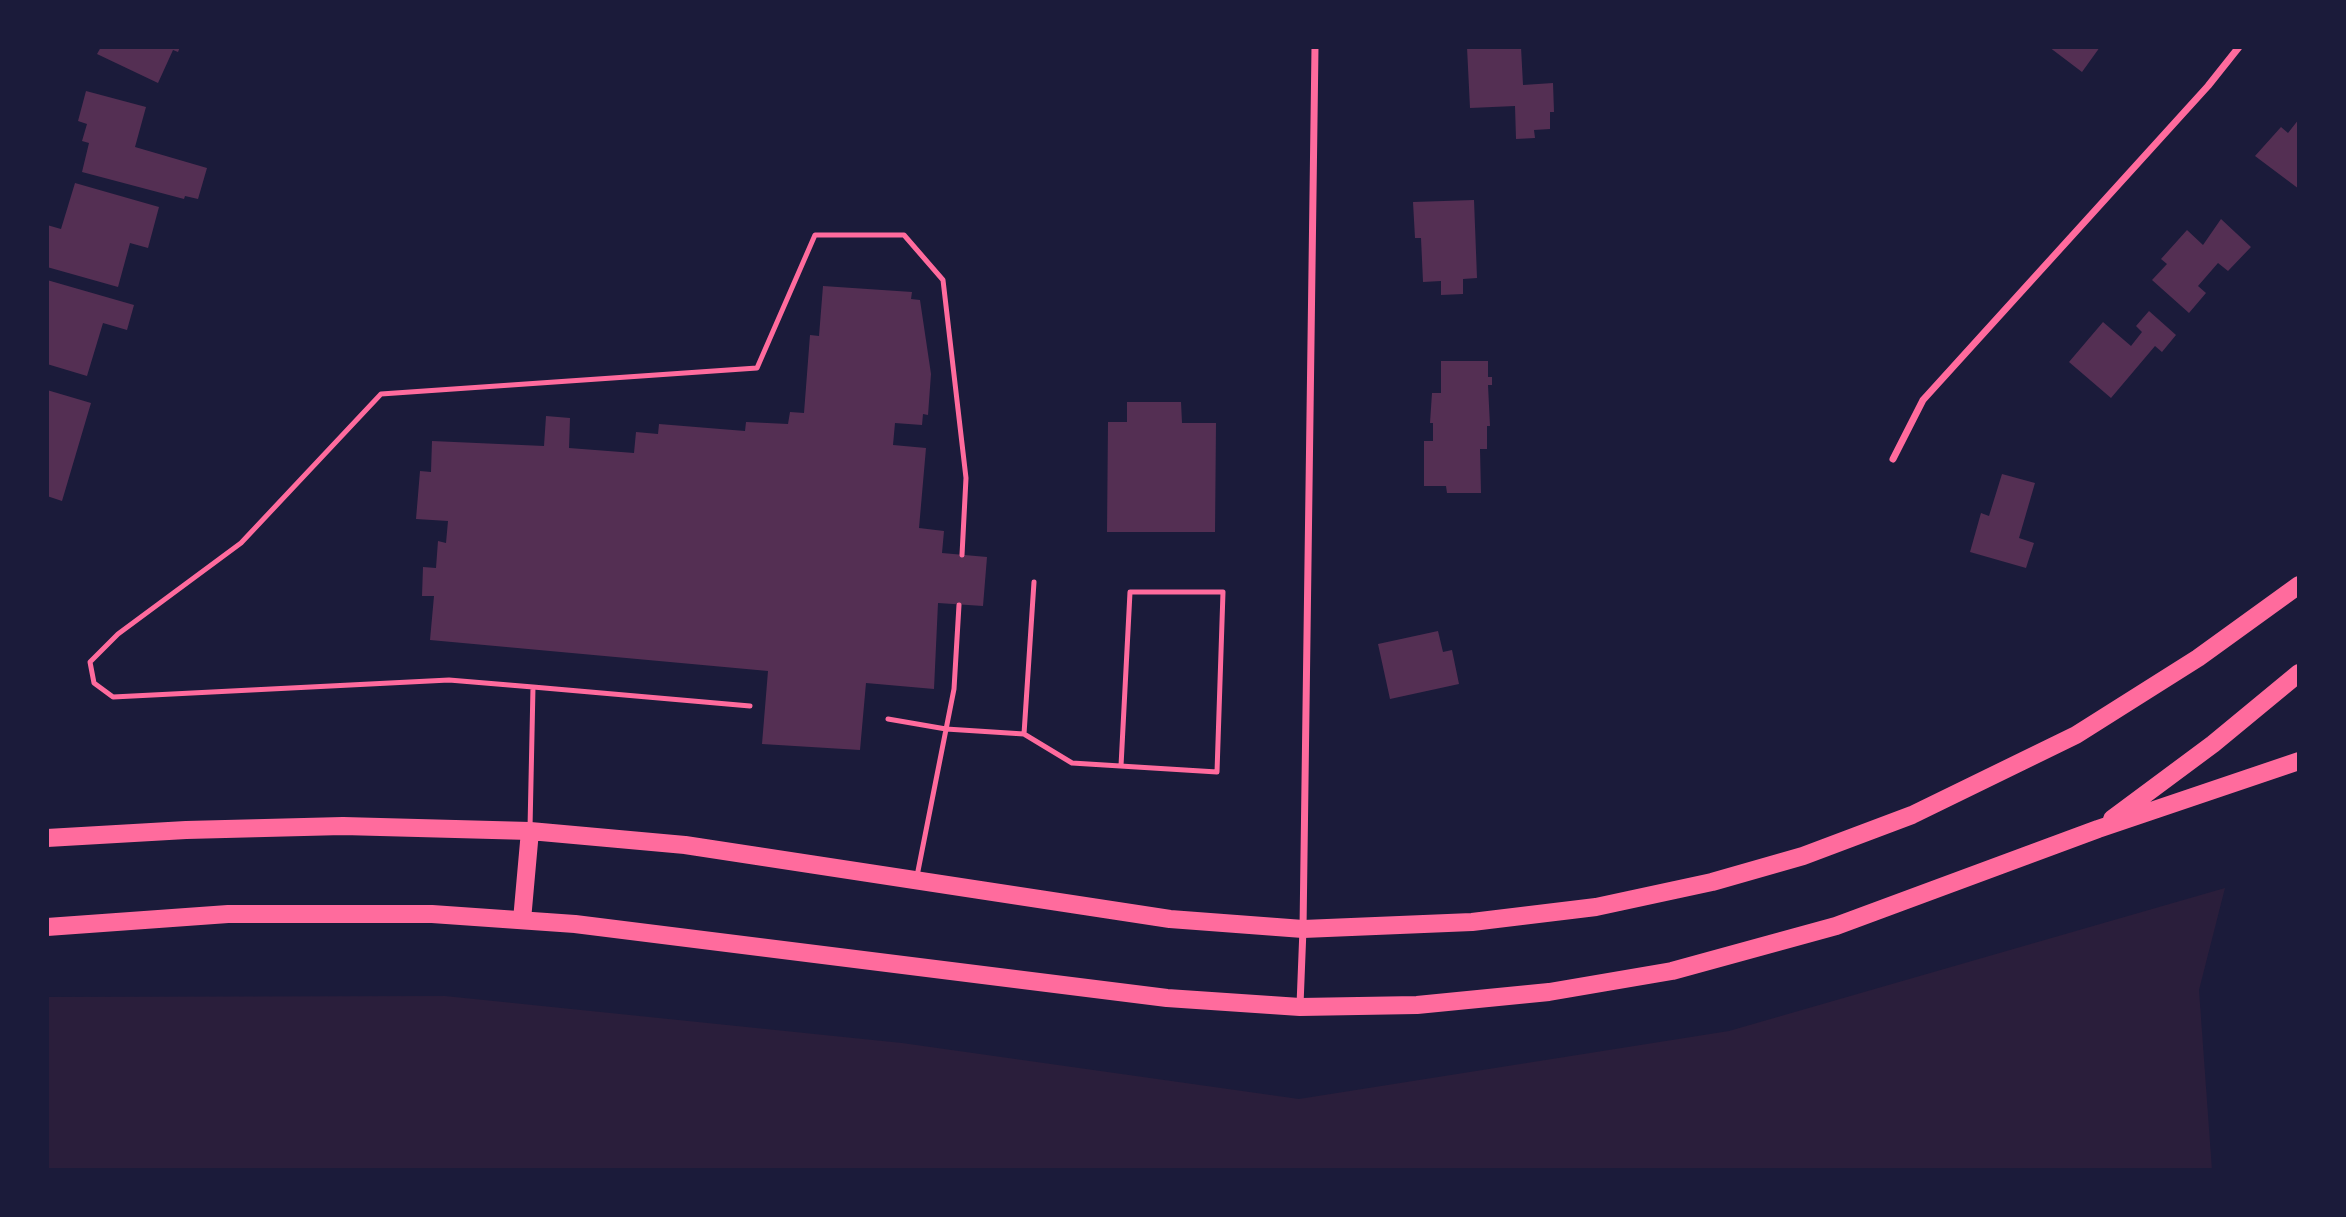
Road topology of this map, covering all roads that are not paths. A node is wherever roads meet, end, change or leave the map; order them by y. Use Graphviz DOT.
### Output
graph roads {
  1 [pos="1315,47"];
  2 [pos="2239,47"];
  3 [pos="1893,459"];
  4 [pos="962,555"];
  5 [pos="1034,582"];
  6 [pos="2299,585"];
  7 [pos="959,605"];
  8 [pos="2299,673"];
  9 [pos="533,687"];
  10 [pos="750,706"];
  11 [pos="888,719"];
  12 [pos="946,729"];
  13 [pos="1024,734"];
  14 [pos="2299,761"];
  15 [pos="1121,766"];
  16 [pos="2098,829"];
  17 [pos="530,831"];
  18 [pos="47,838"];
  19 [pos="916,879"];
  20 [pos="522,920"];
  21 [pos="47,926"];
  22 [pos="1303,929"];
  23 [pos="1300,1006"];
  1 -- 22 [label="street"];
  2 -- 3 [label="street"];
  4 -- 9 [label="lane"];
  5 -- 13 [label="lane"];
  6 -- 22 [label="main road"];
  7 -- 12 [label="lane"];
  8 -- 16 [label="main road"];
  9 -- 10 [label="lane"];
  9 -- 17 [label="lane"];
  11 -- 12 [label="lane"];
  12 -- 13 [label="lane"];
  12 -- 19 [label="lane"];
  13 -- 15 [label="lane"];
  14 -- 16 [label="main road"];
  15 -- 15 [label="lane"];
  16 -- 23 [label="main road"];
  17 -- 18 [label="main road"];
  17 -- 19 [label="main road"];
  17 -- 20 [label="main road"];
  19 -- 22 [label="main road"];
  20 -- 21 [label="main road"];
  20 -- 23 [label="main road"];
  22 -- 23 [label="street"];
}
